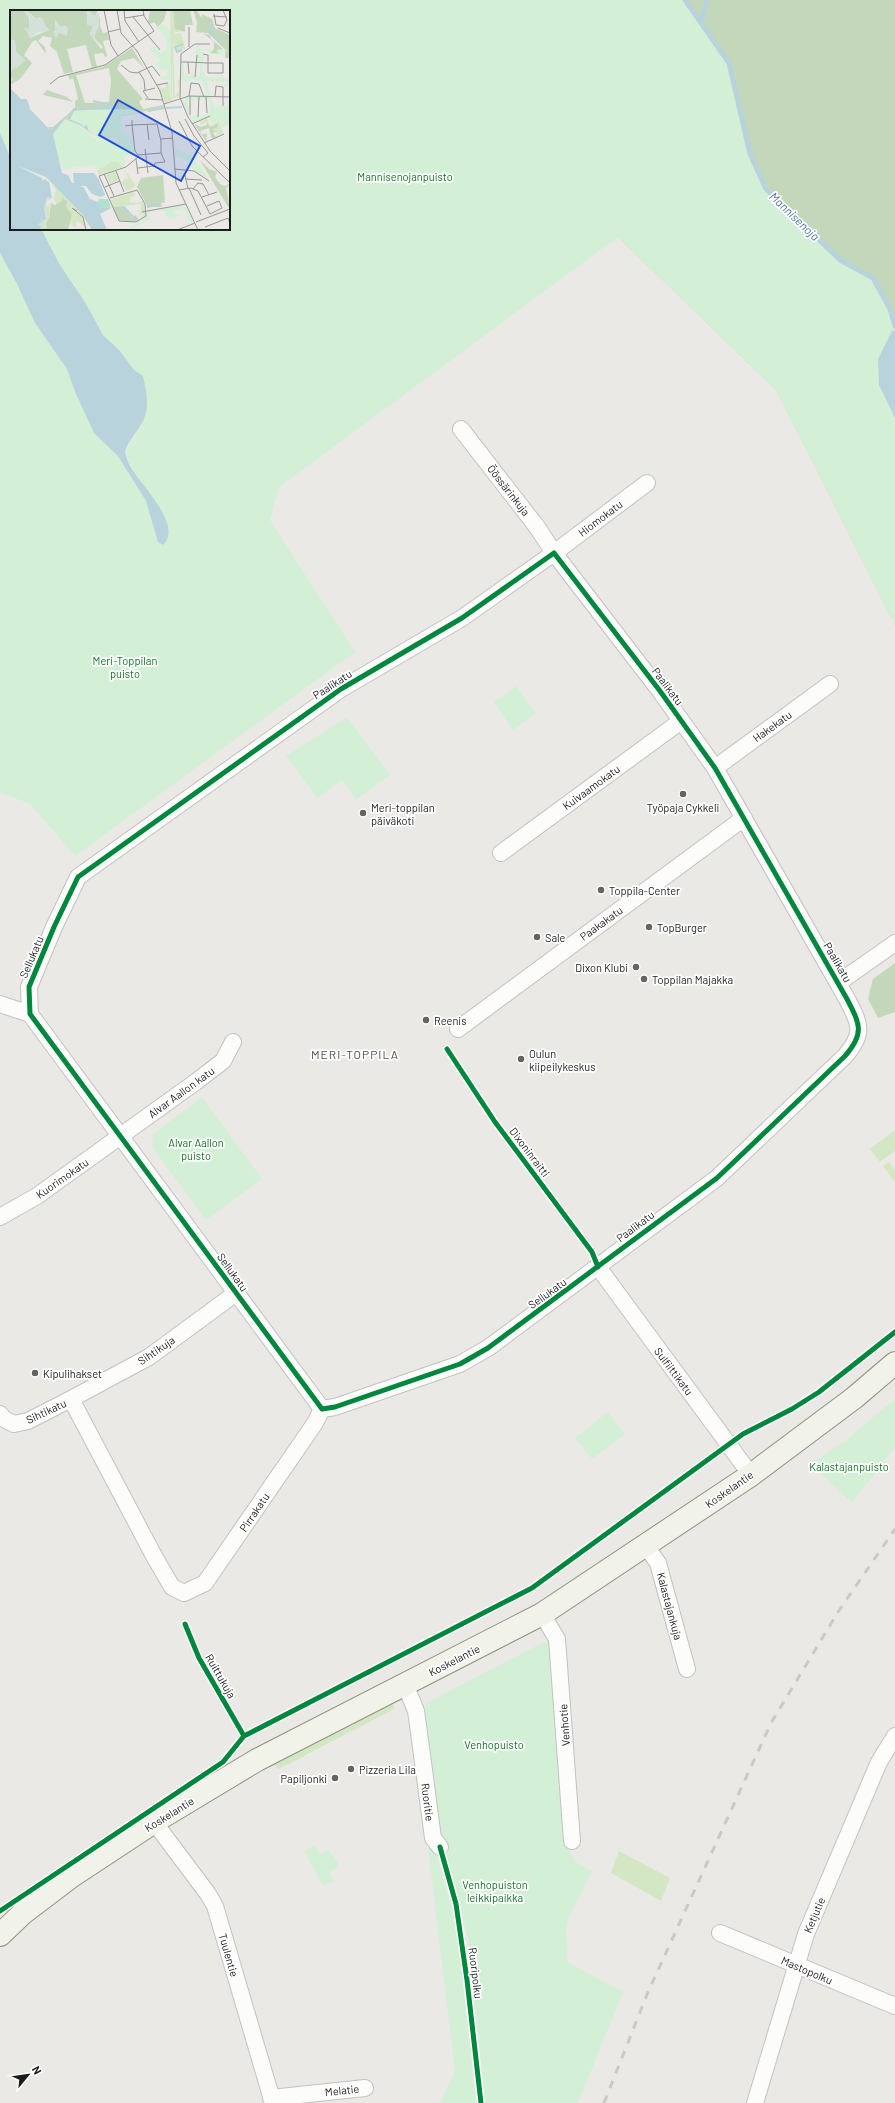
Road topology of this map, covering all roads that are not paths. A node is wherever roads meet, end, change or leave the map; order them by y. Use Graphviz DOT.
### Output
graph roads {
  1 [pos="462,429"];
  2 [pos="647,483"];
  3 [pos="554,553"];
  4 [pos="830,684"];
  5 [pos="681,721"];
  6 [pos="715,768"];
  7 [pos="744,818"];
  8 [pos="501,853"];
  9 [pos="78,877"];
  10 [pos="895,942"];
  11 [pos="838,983"];
  12 [pos="0,1004"];
  13 [pos="30,1014"];
  14 [pos="458,1029"];
  15 [pos="233,1042"];
  16 [pos="121,1136"];
  17 [pos="0,1216"];
  18 [pos="598,1267"];
  19 [pos="236,1292"];
  20 [pos="895,1363"];
  21 [pos="71,1399"];
  22 [pos="322,1409"];
  23 [pos="0,1414"];
  24 [pos="751,1475"];
  25 [pos="646,1546"];
  26 [pos="542,1614"];
  27 [pos="687,1669"];
  28 [pos="405,1684"];
  29 [pos="895,1736"];
  30 [pos="154,1822"];
  31 [pos="572,1841"];
  32 [pos="440,1847"];
  33 [pos="720,1933"];
  34 [pos="0,1935"];
  35 [pos="795,1966"];
  36 [pos="895,2006"];
  37 [pos="365,2088"];
  38 [pos="272,2100"];
  39 [pos="755,2103"];
  1 -- 3 [label="street, Öössärinkuja"];
  2 -- 3 [label="street, Hiomokatu"];
  3 -- 5 [label="street, Paalikatu"];
  3 -- 9 [label="street, Paalikatu"];
  4 -- 6 [label="street, Hakekatu"];
  5 -- 6 [label="street, Paalikatu"];
  5 -- 8 [label="street, Kuivaamokatu"];
  6 -- 7 [label="street, Paalikatu"];
  7 -- 11 [label="street, Paalikatu"];
  7 -- 14 [label="street, Paakakatu"];
  9 -- 13 [label="street, Sellukatu"];
  10 -- 11 [label="street"];
  11 -- 18 [label="street, Paalikatu"];
  12 -- 13 [label="street"];
  13 -- 16 [label="street, Sellukatu"];
  15 -- 16 [label="street, Alvar Aallon katu"];
  16 -- 17 [label="street, Kuorimokatu"];
  16 -- 19 [label="street, Sellukatu"];
  18 -- 22 [label="street, Sellukatu"];
  18 -- 24 [label="street, Sulfiittikatu"];
  19 -- 21 [label="street, Sihtikuja"];
  19 -- 22 [label="street, Sellukatu"];
  20 -- 24 [label="main road, Koskelantie"];
  21 -- 22 [label="street, Pirrakatu"];
  21 -- 23 [label="street, Sihtikatu"];
  24 -- 25 [label="main road, Koskelantie"];
  25 -- 26 [label="main road, Koskelantie"];
  25 -- 27 [label="street, Kalastajankuja"];
  26 -- 28 [label="main road, Koskelantie"];
  26 -- 31 [label="street, Venhotie"];
  28 -- 30 [label="main road, Koskelantie"];
  28 -- 32 [label="street, Ruoritie"];
  29 -- 35 [label="street, Ketjutie"];
  30 -- 34 [label="main road, Koskelantie"];
  30 -- 38 [label="street, Tuulentie"];
  33 -- 35 [label="street, Mastopolku"];
  35 -- 36 [label="street, Mastopolku"];
  35 -- 39 [label="street, Ketjutie"];
  37 -- 38 [label="street, Melatie"];
}
